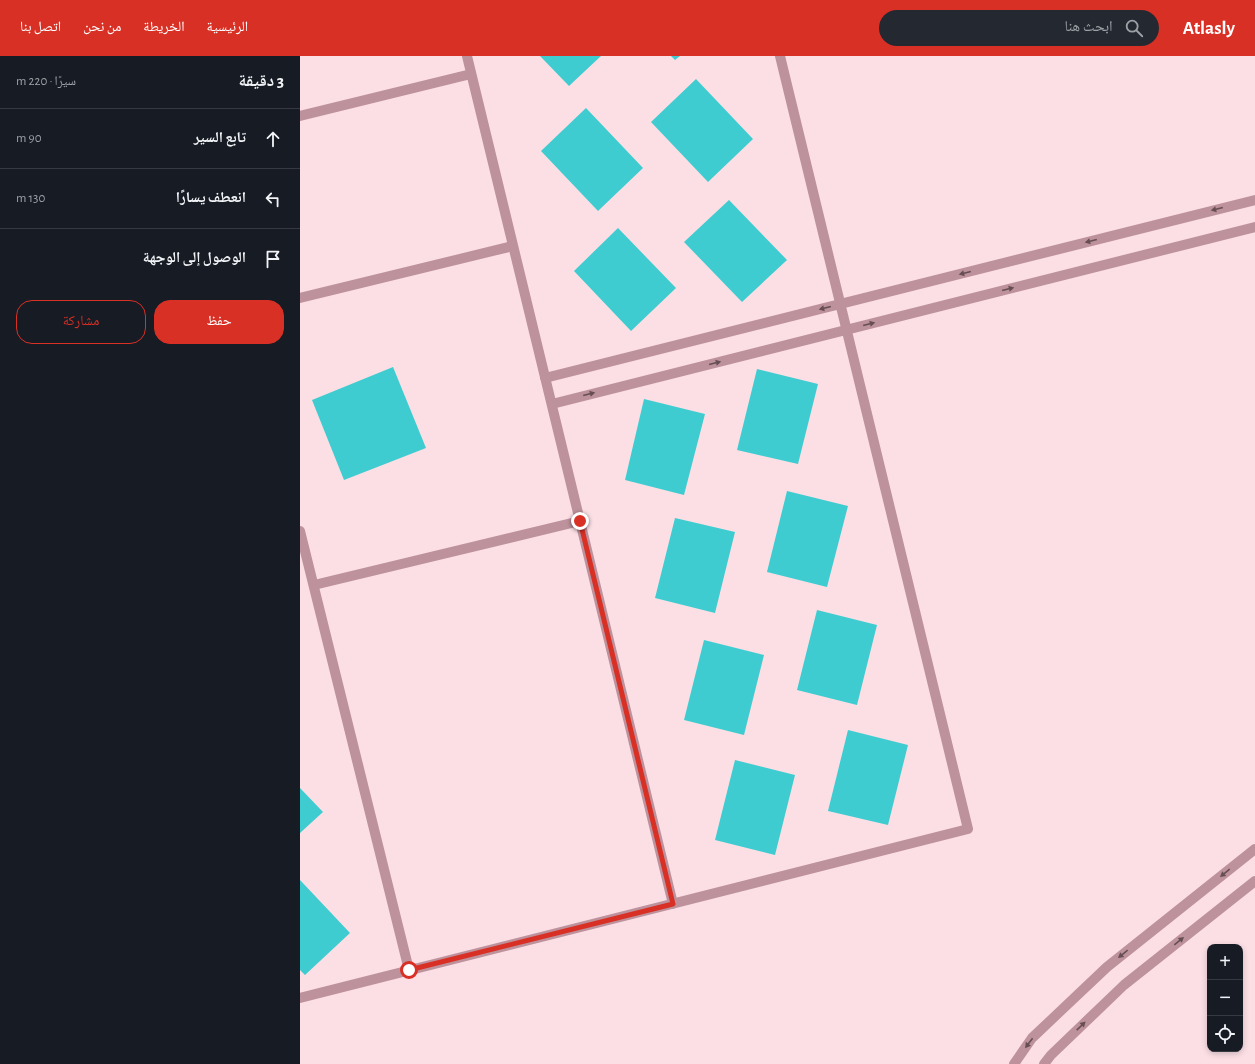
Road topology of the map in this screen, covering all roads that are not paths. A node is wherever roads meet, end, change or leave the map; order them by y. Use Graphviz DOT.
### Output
graph roads {
  1 [pos="467,56"];
  2 [pos="780,56"];
  3 [pos="471,74"];
  4 [pos="300,116"];
  5 [pos="1255,200"];
  6 [pos="1255,227"];
  7 [pos="513,246"];
  8 [pos="300,298"];
  9 [pos="840,304"];
  10 [pos="847,330"];
  11 [pos="545,378"];
  12 [pos="552,404"];
  13 [pos="580,521"];
  14 [pos="300,530"];
  15 [pos="314,585"];
  16 [pos="1255,849"];
  17 [pos="1255,881"];
  18 [pos="673,904"];
  19 [pos="409,970"];
  20 [pos="300,998"];
  21 [pos="1014,1064"];
  22 [pos="1044,1064"];
  1 -- 3 [label="street"];
  2 -- 9 [label="street"];
  3 -- 4 [label="street"];
  3 -- 7 [label="street"];
  5 -- 9 [label="street, one-way"];
  10 -- 6 [label="street, one-way"];
  7 -- 8 [label="street"];
  7 -- 11 [label="street"];
  9 -- 10 [label="street"];
  9 -- 11 [label="street, one-way"];
  12 -- 10 [label="street, one-way"];
  10 -- 18 [label="street"];
  11 -- 12 [label="street"];
  12 -- 13 [label="street"];
  13 -- 15 [label="street"];
  13 -- 18 [label="street"];
  14 -- 15 [label="street"];
  15 -- 19 [label="street"];
  16 -- 21 [label="street, one-way"];
  22 -- 17 [label="street, one-way"];
  18 -- 19 [label="street"];
  19 -- 20 [label="street"];
}
